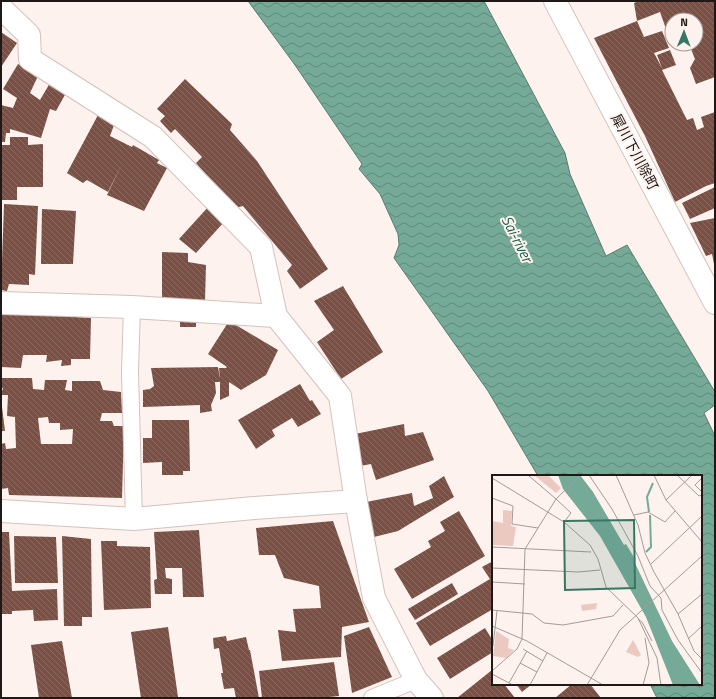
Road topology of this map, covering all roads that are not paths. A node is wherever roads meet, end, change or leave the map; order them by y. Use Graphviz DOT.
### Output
graph roads {
  1 [pos="5,1"];
  2 [pos="555,1"];
  3 [pos="1,7"];
  4 [pos="1,303"];
  5 [pos="715,303"];
  6 [pos="132,307"];
  7 [pos="276,316"];
  8 [pos="356,501"];
  9 [pos="1,511"];
  10 [pos="134,519"];
  11 [pos="416,680"];
  12 [pos="372,698"];
  13 [pos="432,698"];
  1 -- 3 [label="street"];
  2 -- 5 [label="street, 犀川下川除町"];
  3 -- 7 [label="street"];
  4 -- 6 [label="street"];
  6 -- 7 [label="street"];
  6 -- 10 [label="lane"];
  7 -- 8 [label="street"];
  8 -- 10 [label="street"];
  8 -- 11 [label="street"];
  9 -- 10 [label="street"];
  11 -- 12 [label="lane"];
  11 -- 13 [label="street"];
}
